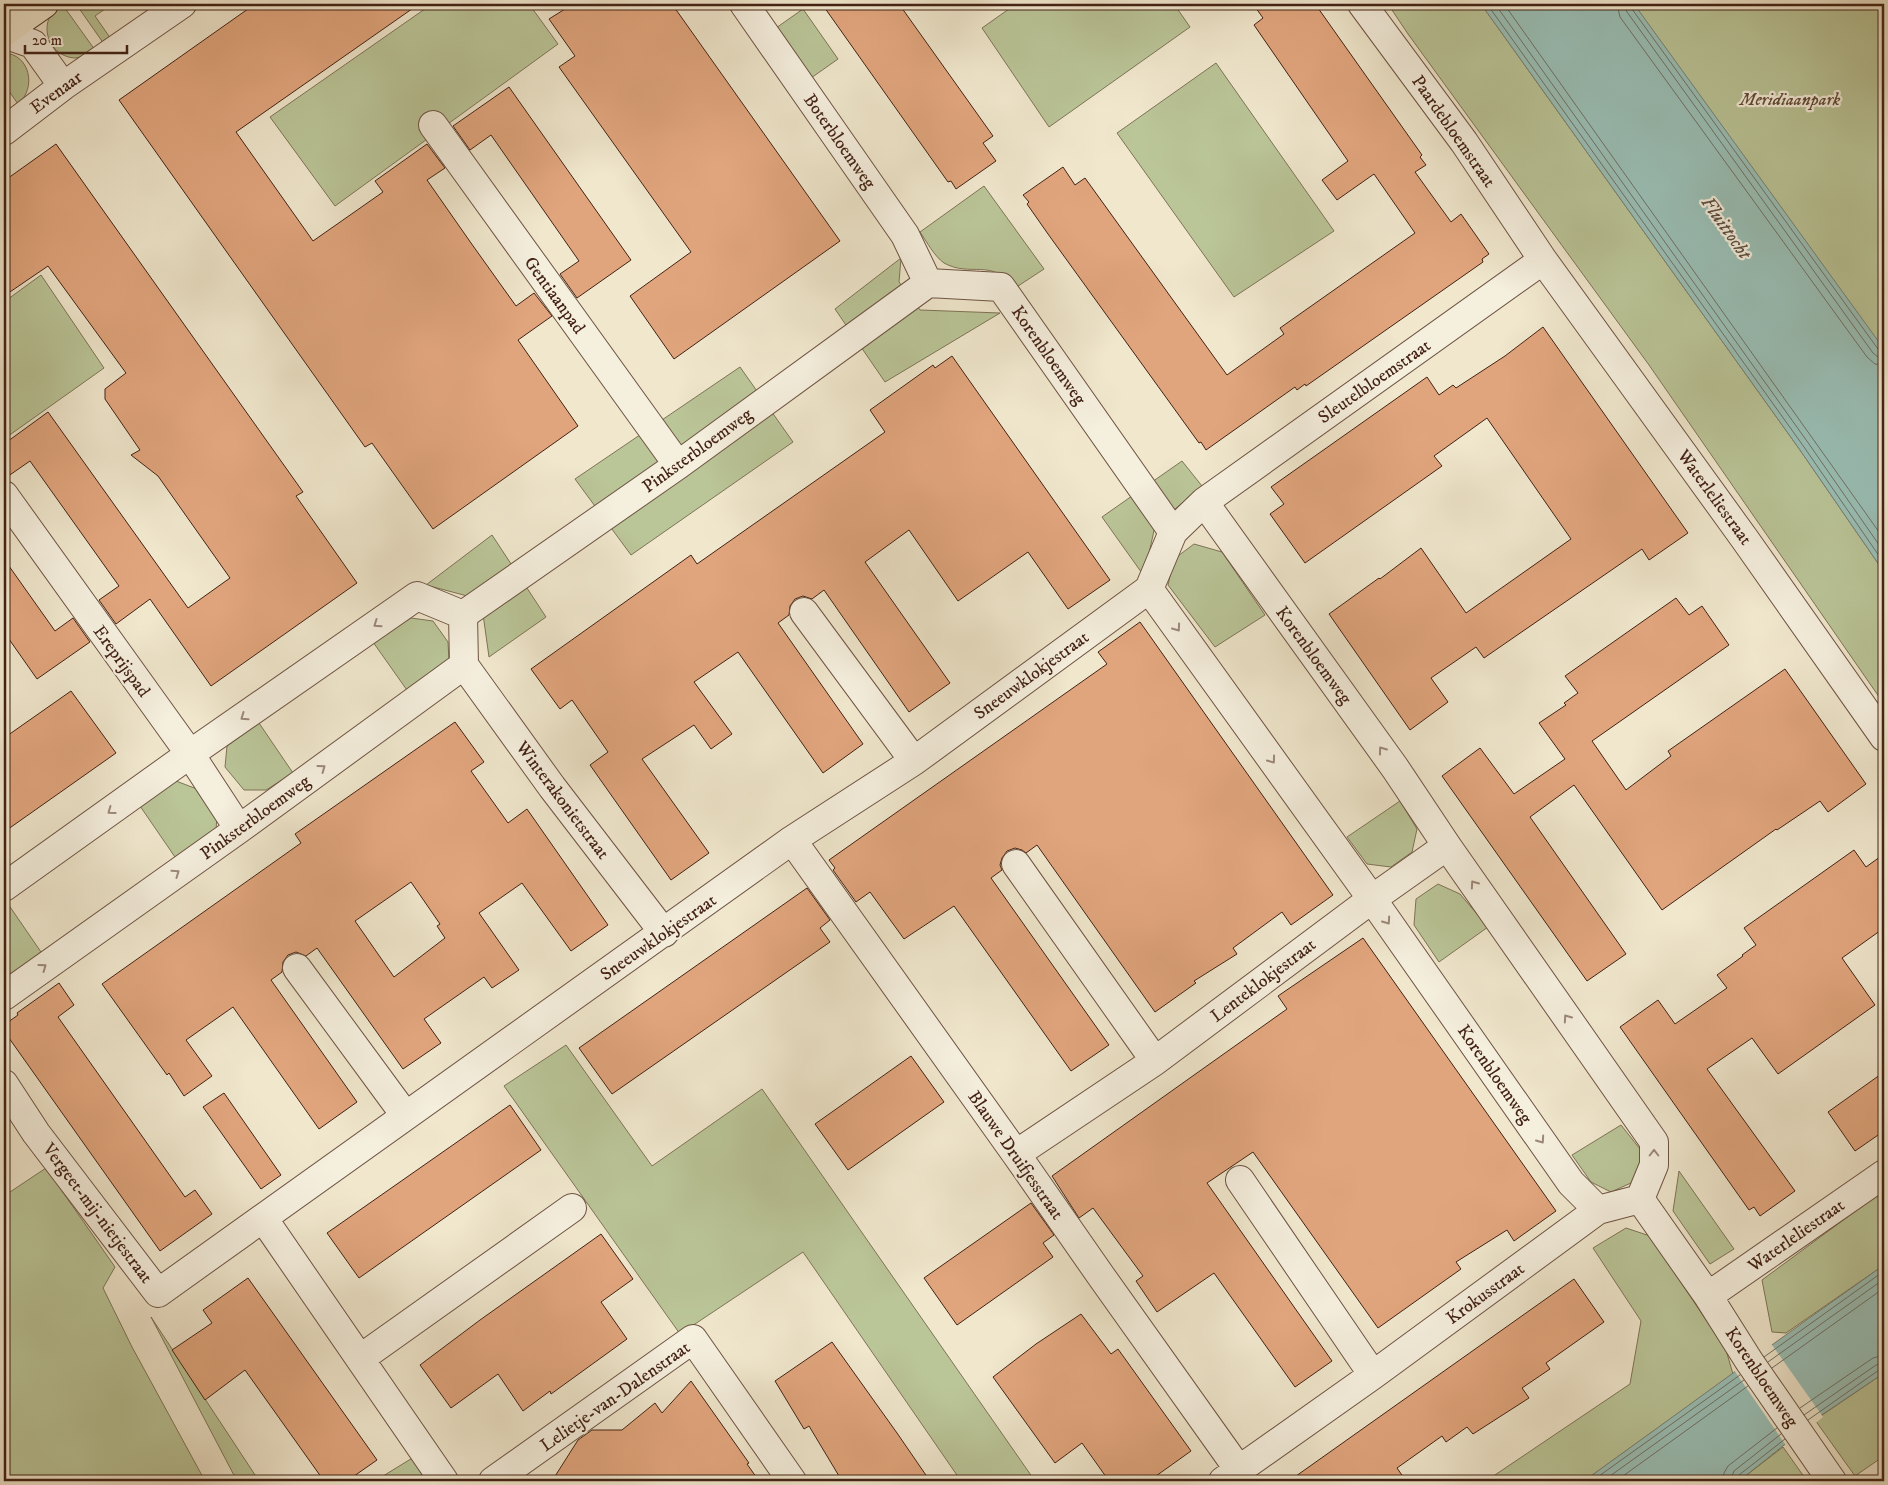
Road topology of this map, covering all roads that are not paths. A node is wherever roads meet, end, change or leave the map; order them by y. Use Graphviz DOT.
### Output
graph roads {
  1 [pos="182,4"];
  2 [pos="1362,4"];
  3 [pos="746,5"];
  4 [pos="37,6"];
  5 [pos="4,33"];
  6 [pos="33,44"];
  7 [pos="63,86"];
  8 [pos="433,125"];
  9 [pos="4,131"];
  10 [pos="1543,260"];
  11 [pos="928,283"];
  12 [pos="678,464"];
  13 [pos="4,495"];
  14 [pos="1204,502"];
  15 [pos="1173,532"];
  16 [pos="1149,589"];
  17 [pos="804,612"];
  18 [pos="463,615"];
  19 [pos="464,665"];
  20 [pos="1884,736"];
  21 [pos="190,754"];
  22 [pos="914,761"];
  23 [pos="239,829"];
  24 [pos="792,840"];
  25 [pos="1447,846"];
  26 [pos="1016,864"];
  27 [pos="4,887"];
  28 [pos="1372,899"];
  29 [pos="664,933"];
  30 [pos="297,968"];
  31 [pos="4,996"];
  32 [pos="1155,1061"];
  33 [pos="4,1084"];
  34 [pos="405,1116"];
  35 [pos="1016,1154"];
  36 [pos="1884,1174"];
  37 [pos="1240,1180"];
  38 [pos="1640,1199"];
  39 [pos="572,1208"];
  40 [pos="1598,1210"];
  41 [pos="263,1218"];
  42 [pos="1708,1296"];
  43 [pos="361,1358"];
  44 [pos="1373,1375"];
  45 [pos="1231,1476"];
  46 [pos="444,1481"];
  47 [pos="493,1481"];
  48 [pos="792,1481"];
  49 [pos="1832,1481"];
  1 -- 7 [label="street, Evenaar"];
  2 -- 10 [label="street, Paardebloemstraat"];
  3 -- 11 [label="street, Boterbloemweg"];
  4 -- 5 [label="main road"];
  4 -- 6 [label="street"];
  5 -- 6 [label="street"];
  6 -- 7 [label="street"];
  7 -- 9 [label="street, Evenaar"];
  8 -- 12 [label="street, Gentiaanpad"];
  10 -- 14 [label="street, Sleutelbloemstraat"];
  10 -- 20 [label="street, Waterleliestraat"];
  11 -- 12 [label="street, Pinksterbloemweg"];
  11 -- 15 [label="street, Korenbloemweg"];
  12 -- 18 [label="street, Pinksterbloemweg"];
  13 -- 21 [label="street, Ereprijspad"];
  14 -- 15 [label="street"];
  25 -- 14 [label="street, Korenbloemweg, one-way"];
  15 -- 16 [label="street"];
  16 -- 22 [label="street, Sneeuwklokjestraat"];
  16 -- 28 [label="street, Korenbloemweg, one-way"];
  17 -- 22 [label="street"];
  18 -- 19 [label="street"];
  18 -- 21 [label="street, one-way"];
  23 -- 19 [label="street, Pinksterbloemweg, one-way"];
  19 -- 29 [label="street, Winterakonietstraat"];
  21 -- 23 [label="street, Ereprijspad"];
  21 -- 27 [label="street, one-way"];
  22 -- 24 [label="street, Sneeuwklokjestraat"];
  31 -- 23 [label="street, Pinksterbloemweg, one-way"];
  24 -- 29 [label="street, Sneeuwklokjestraat"];
  24 -- 35 [label="street, Blauwe Druifjesstraat"];
  25 -- 28 [label="street"];
  38 -- 25 [label="street, Korenbloemweg, one-way"];
  26 -- 32 [label="street"];
  28 -- 32 [label="street, Lenteklokjestraat"];
  28 -- 40 [label="street, Korenbloemweg, one-way"];
  29 -- 34 [label="street, Sneeuwklokjestraat"];
  30 -- 34 [label="street"];
  32 -- 35 [label="street, Lenteklokjestraat"];
  33 -- 41 [label="street, Vergeet-mij-nietjestraat"];
  34 -- 41 [label="street, Sneeuwklokjestraat"];
  35 -- 45 [label="street, Blauwe Druifjesstraat"];
  36 -- 42 [label="street, Waterleliestraat"];
  37 -- 44 [label="street"];
  38 -- 40 [label="street"];
  38 -- 42 [label="street, Korenbloemweg"];
  39 -- 43 [label="street"];
  40 -- 44 [label="street, Krokusstraat"];
  41 -- 43 [label="street"];
  42 -- 49 [label="street, Korenbloemweg"];
  43 -- 46 [label="street"];
  44 -- 45 [label="street, Krokusstraat"];
  47 -- 48 [label="street, Lelietje-van-Dalenstraat"];
}
